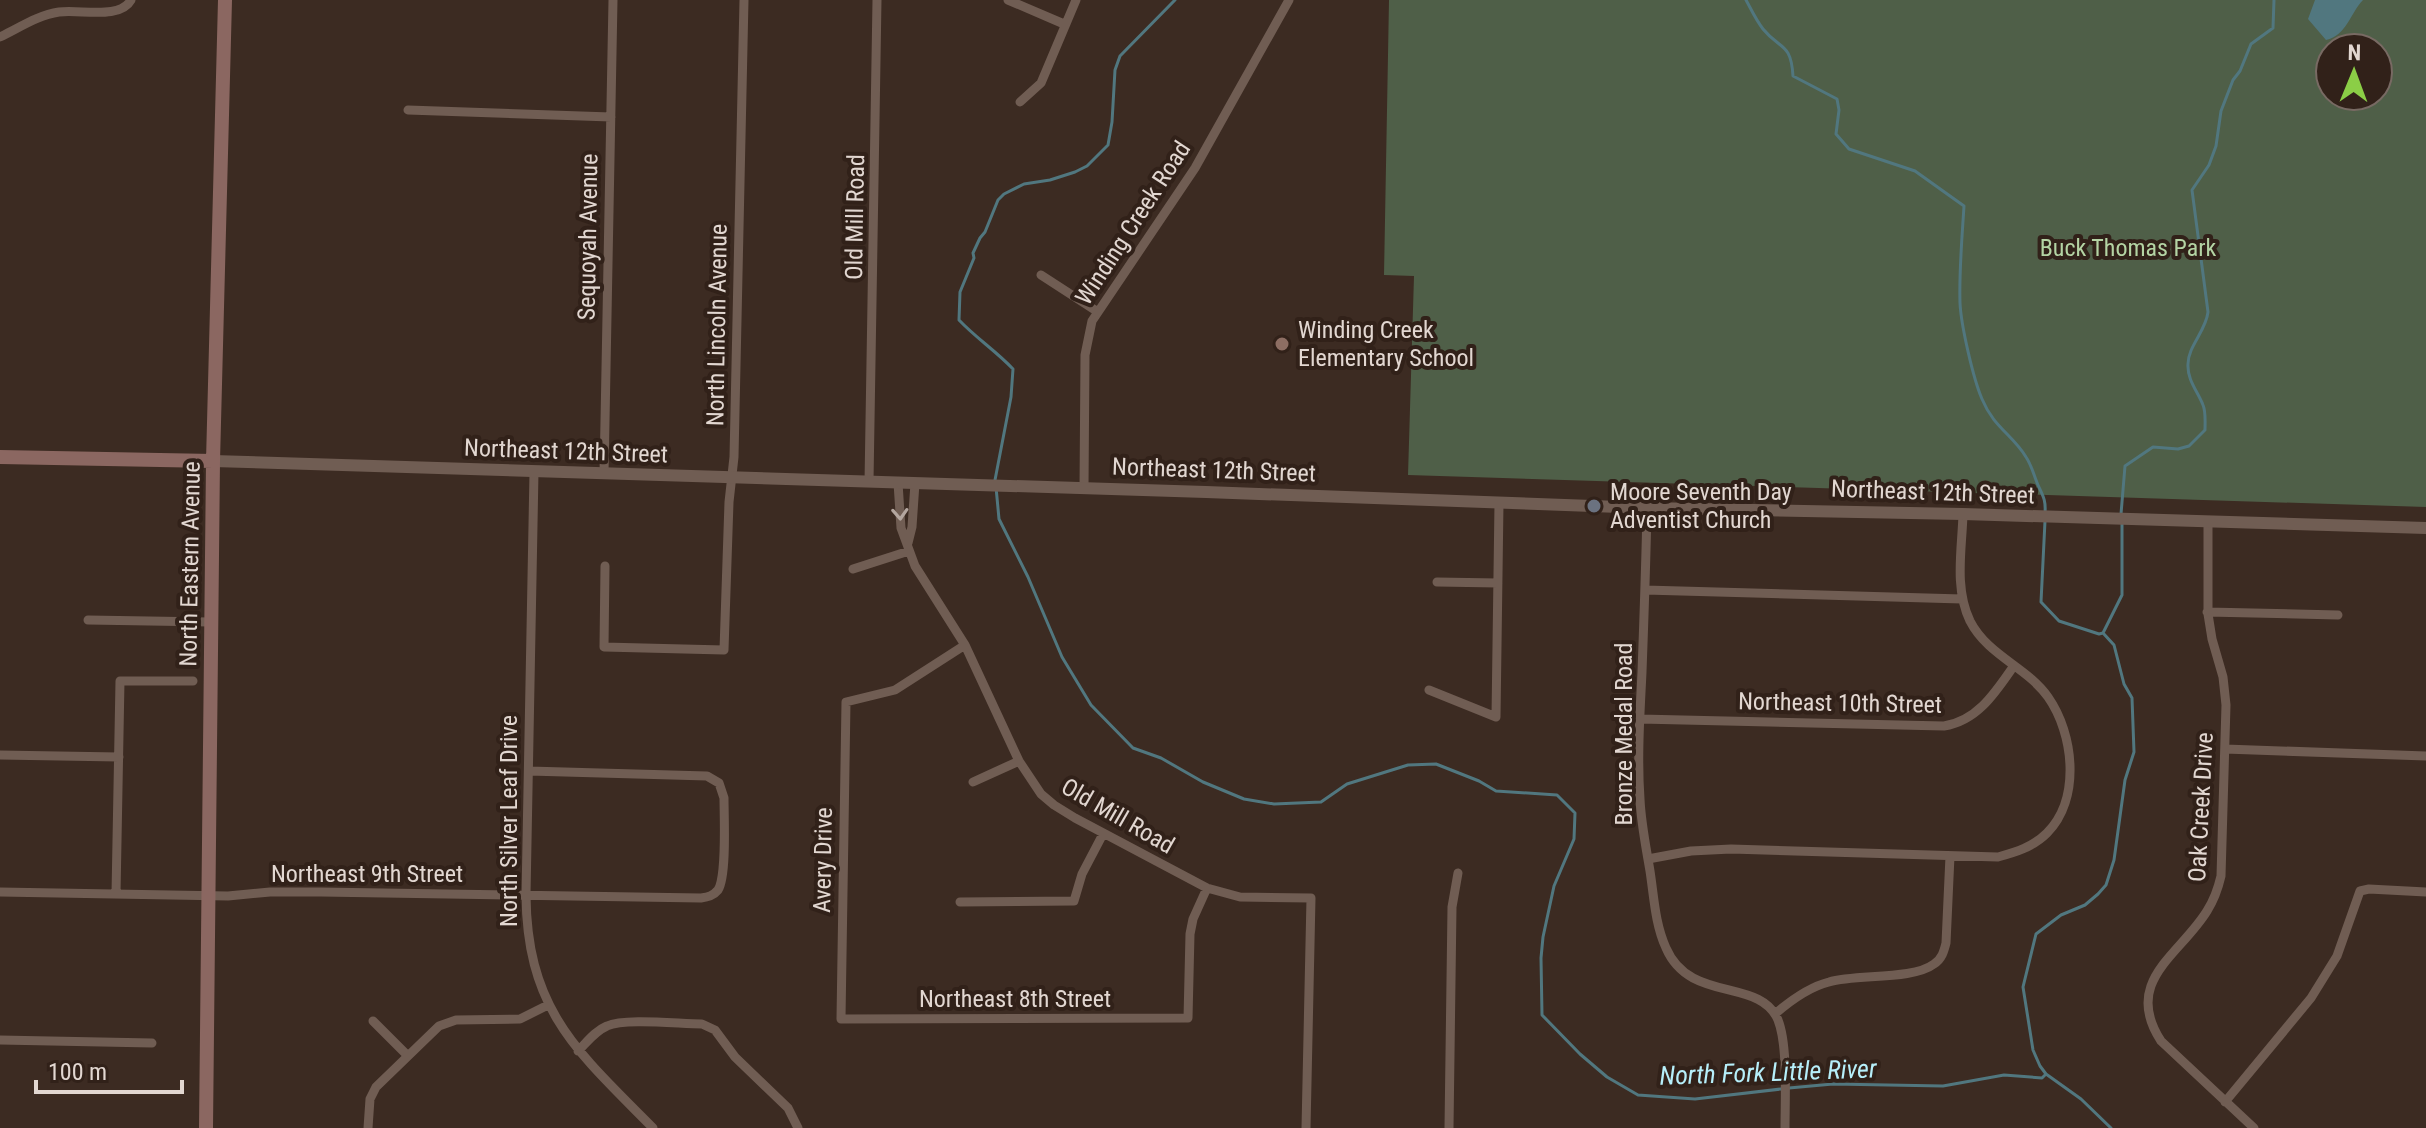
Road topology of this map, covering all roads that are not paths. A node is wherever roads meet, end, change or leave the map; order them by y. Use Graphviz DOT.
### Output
graph roads {
  1 [pos="131,0"];
  2 [pos="225,0"];
  3 [pos="613,0"];
  4 [pos="744,0"];
  5 [pos="877,0"];
  6 [pos="1008,0"];
  7 [pos="1076,0"];
  8 [pos="1289,0"];
  9 [pos="1064,24"];
  10 [pos="0,37"];
  11 [pos="1020,102"];
  12 [pos="408,110"];
  13 [pos="611,117"];
  14 [pos="1041,275"];
  15 [pos="1098,312"];
  16 [pos="0,457"];
  17 [pos="213,461"];
  18 [pos="534,472"];
  19 [pos="604,474"];
  20 [pos="732,478"];
  21 [pos="869,482"];
  22 [pos="898,483"];
  23 [pos="915,483"];
  24 [pos="1084,488"];
  25 [pos="1499,503"];
  26 [pos="1647,508"];
  27 [pos="1963,514"];
  28 [pos="2208,522"];
  29 [pos="2426,528"];
  30 [pos="908,547"];
  31 [pos="605,566"];
  32 [pos="853,569"];
  33 [pos="1437,582"];
  34 [pos="1498,583"];
  35 [pos="1645,590"];
  36 [pos="1962,599"];
  37 [pos="2207,612"];
  38 [pos="2338,615"];
  39 [pos="88,620"];
  40 [pos="210,622"];
  41 [pos="965,645"];
  42 [pos="2013,667"];
  43 [pos="193,681"];
  44 [pos="1429,690"];
  45 [pos="1640,719"];
  46 [pos="2225,749"];
  47 [pos="0,755"];
  48 [pos="2426,756"];
  49 [pos="119,757"];
  50 [pos="1019,761"];
  51 [pos="529,771"];
  52 [pos="973,782"];
  53 [pos="1103,834"];
  54 [pos="1950,856"];
  55 [pos="1648,859"];
  56 [pos="1458,873"];
  57 [pos="1207,888"];
  58 [pos="0,892"];
  59 [pos="2426,892"];
  60 [pos="116,894"];
  61 [pos="526,895"];
  62 [pos="210,896"];
  63 [pos="960,902"];
  64 [pos="548,1005"];
  65 [pos="1775,1014"];
  66 [pos="841,1019"];
  67 [pos="373,1021"];
  68 [pos="0,1040"];
  69 [pos="152,1043"];
  70 [pos="578,1051"];
  71 [pos="407,1055"];
  72 [pos="2225,1102"];
  73 [pos="206,1128"];
  74 [pos="368,1128"];
  75 [pos="653,1128"];
  76 [pos="798,1128"];
  77 [pos="1306,1128"];
  78 [pos="1449,1128"];
  79 [pos="1785,1128"];
  80 [pos="2254,1128"];
  1 -- 10 [label="street"];
  2 -- 17 [label="main road, North Eastern Avenue"];
  3 -- 13 [label="street, Sequoyah Avenue"];
  4 -- 20 [label="street, North Lincoln Avenue"];
  5 -- 21 [label="street, Old Mill Road"];
  6 -- 9 [label="street"];
  7 -- 9 [label="street"];
  8 -- 15 [label="street, Winding Creek Road"];
  9 -- 11 [label="street"];
  12 -- 13 [label="street"];
  13 -- 19 [label="street, Sequoyah Avenue"];
  14 -- 15 [label="street"];
  15 -- 24 [label="street, Winding Creek Road"];
  16 -- 17 [label="main road, Northeast 12th Street"];
  17 -- 18 [label="street, Northeast 12th Street"];
  17 -- 40 [label="main road, North Eastern Avenue"];
  18 -- 19 [label="street, Northeast 12th Street"];
  18 -- 51 [label="street, North Silver Leaf Drive"];
  19 -- 20 [label="street, Northeast 12th Street"];
  20 -- 21 [label="street, Northeast 12th Street"];
  20 -- 31 [label="street, North Lincoln Avenue"];
  21 -- 22 [label="street, Northeast 12th Street"];
  22 -- 23 [label="street, Northeast 12th Street"];
  22 -- 30 [label="street, Old Mill Road, one-way"];
  23 -- 24 [label="street, Northeast 12th Street"];
  23 -- 30 [label="street"];
  24 -- 25 [label="street, Northeast 12th Street"];
  25 -- 26 [label="street, Northeast 12th Street"];
  25 -- 34 [label="street"];
  26 -- 27 [label="street, Northeast 12th Street"];
  26 -- 35 [label="street, Bronze Medal Road"];
  27 -- 28 [label="street, Northeast 12th Street"];
  27 -- 36 [label="street"];
  28 -- 29 [label="street, Northeast 12th Street"];
  28 -- 37 [label="street, Oak Creek Drive"];
  30 -- 32 [label="street"];
  30 -- 41 [label="street, Old Mill Road"];
  33 -- 34 [label="street"];
  34 -- 44 [label="street"];
  35 -- 36 [label="street"];
  35 -- 45 [label="street, Bronze Medal Road"];
  36 -- 42 [label="street"];
  37 -- 38 [label="street"];
  37 -- 46 [label="street, Oak Creek Drive"];
  39 -- 40 [label="street"];
  40 -- 62 [label="main road, North Eastern Avenue"];
  41 -- 50 [label="street, Old Mill Road"];
  41 -- 66 [label="street, Avery Drive"];
  42 -- 45 [label="street, Northeast 10th Street"];
  42 -- 54 [label="street"];
  43 -- 49 [label="street"];
  45 -- 55 [label="street, Bronze Medal Road"];
  46 -- 48 [label="street"];
  46 -- 72 [label="street, Oak Creek Drive"];
  47 -- 49 [label="street"];
  49 -- 60 [label="street"];
  50 -- 52 [label="street"];
  50 -- 53 [label="street, Old Mill Road"];
  51 -- 61 [label="street, North Silver Leaf Drive"];
  51 -- 61 [label="street, Northeast 9th Street"];
  53 -- 57 [label="street, Old Mill Road"];
  53 -- 63 [label="street"];
  54 -- 55 [label="street"];
  54 -- 65 [label="street"];
  55 -- 65 [label="street, Bronze Medal Road"];
  56 -- 78 [label="street"];
  57 -- 66 [label="street, Northeast 8th Street"];
  57 -- 77 [label="street, Old Mill Road"];
  58 -- 60 [label="street, Northeast 9th Street"];
  59 -- 72 [label="street"];
  60 -- 62 [label="street, Northeast 9th Street"];
  61 -- 62 [label="street, Northeast 9th Street"];
  61 -- 64 [label="street, North Silver Leaf Drive"];
  62 -- 73 [label="main road, North Eastern Avenue"];
  64 -- 70 [label="street, North Silver Leaf Drive"];
  64 -- 71 [label="street"];
  65 -- 79 [label="street"];
  67 -- 71 [label="street"];
  68 -- 69 [label="street"];
  70 -- 75 [label="street, North Silver Leaf Drive"];
  70 -- 76 [label="street"];
  71 -- 74 [label="street"];
  72 -- 80 [label="street, Oak Creek Drive"];
}
